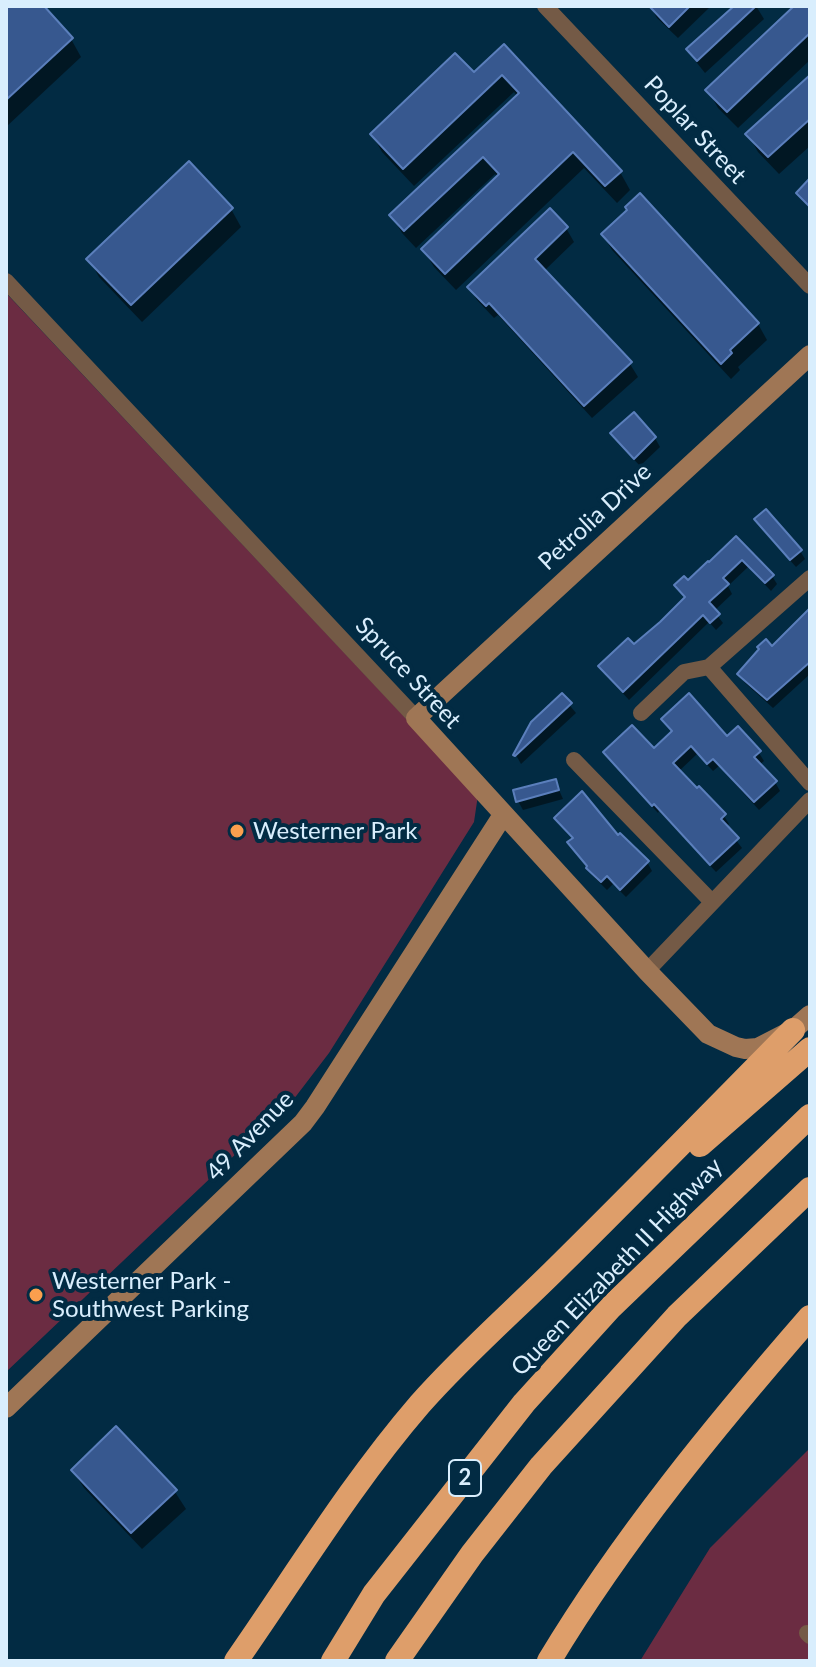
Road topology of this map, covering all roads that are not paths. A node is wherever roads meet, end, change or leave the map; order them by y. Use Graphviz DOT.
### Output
graph roads {
  1 [pos="545,6"];
  2 [pos="6,281"];
  3 [pos="810,286"];
  4 [pos="810,355"];
  5 [pos="810,578"];
  6 [pos="709,667"];
  7 [pos="641,713"];
  8 [pos="416,718"];
  9 [pos="574,760"];
  10 [pos="810,783"];
  11 [pos="810,800"];
  12 [pos="503,815"];
  13 [pos="712,902"];
  14 [pos="647,971"];
  15 [pos="802,1022"];
  16 [pos="810,1049"];
  17 [pos="810,1116"];
  18 [pos="810,1189"];
  19 [pos="560,1265"];
  20 [pos="810,1317"];
  21 [pos="6,1408"];
  22 [pos="236,1661"];
  23 [pos="333,1661"];
  24 [pos="397,1661"];
  25 [pos="549,1661"];
  1 -- 3 [label="street, Poplar Street"];
  2 -- 8 [label="street, Spruce Street"];
  4 -- 8 [label="street, Petrolia Drive"];
  5 -- 6 [label="street"];
  6 -- 7 [label="street"];
  6 -- 10 [label="street"];
  8 -- 12 [label="street, Spruce Street"];
  9 -- 13 [label="street"];
  11 -- 13 [label="street"];
  12 -- 14 [label="street, Spruce Street"];
  12 -- 21 [label="street, 49 Avenue"];
  13 -- 14 [label="street"];
  14 -- 15 [label="street, Spruce Street"];
  15 -- 19 [label="highway"];
  16 -- 19 [label="highway"];
  17 -- 23 [label="highway, Queen Elizabeth II Highway / 2"];
  18 -- 24 [label="highway, 2"];
  19 -- 22 [label="highway"];
  20 -- 25 [label="highway"];
}
